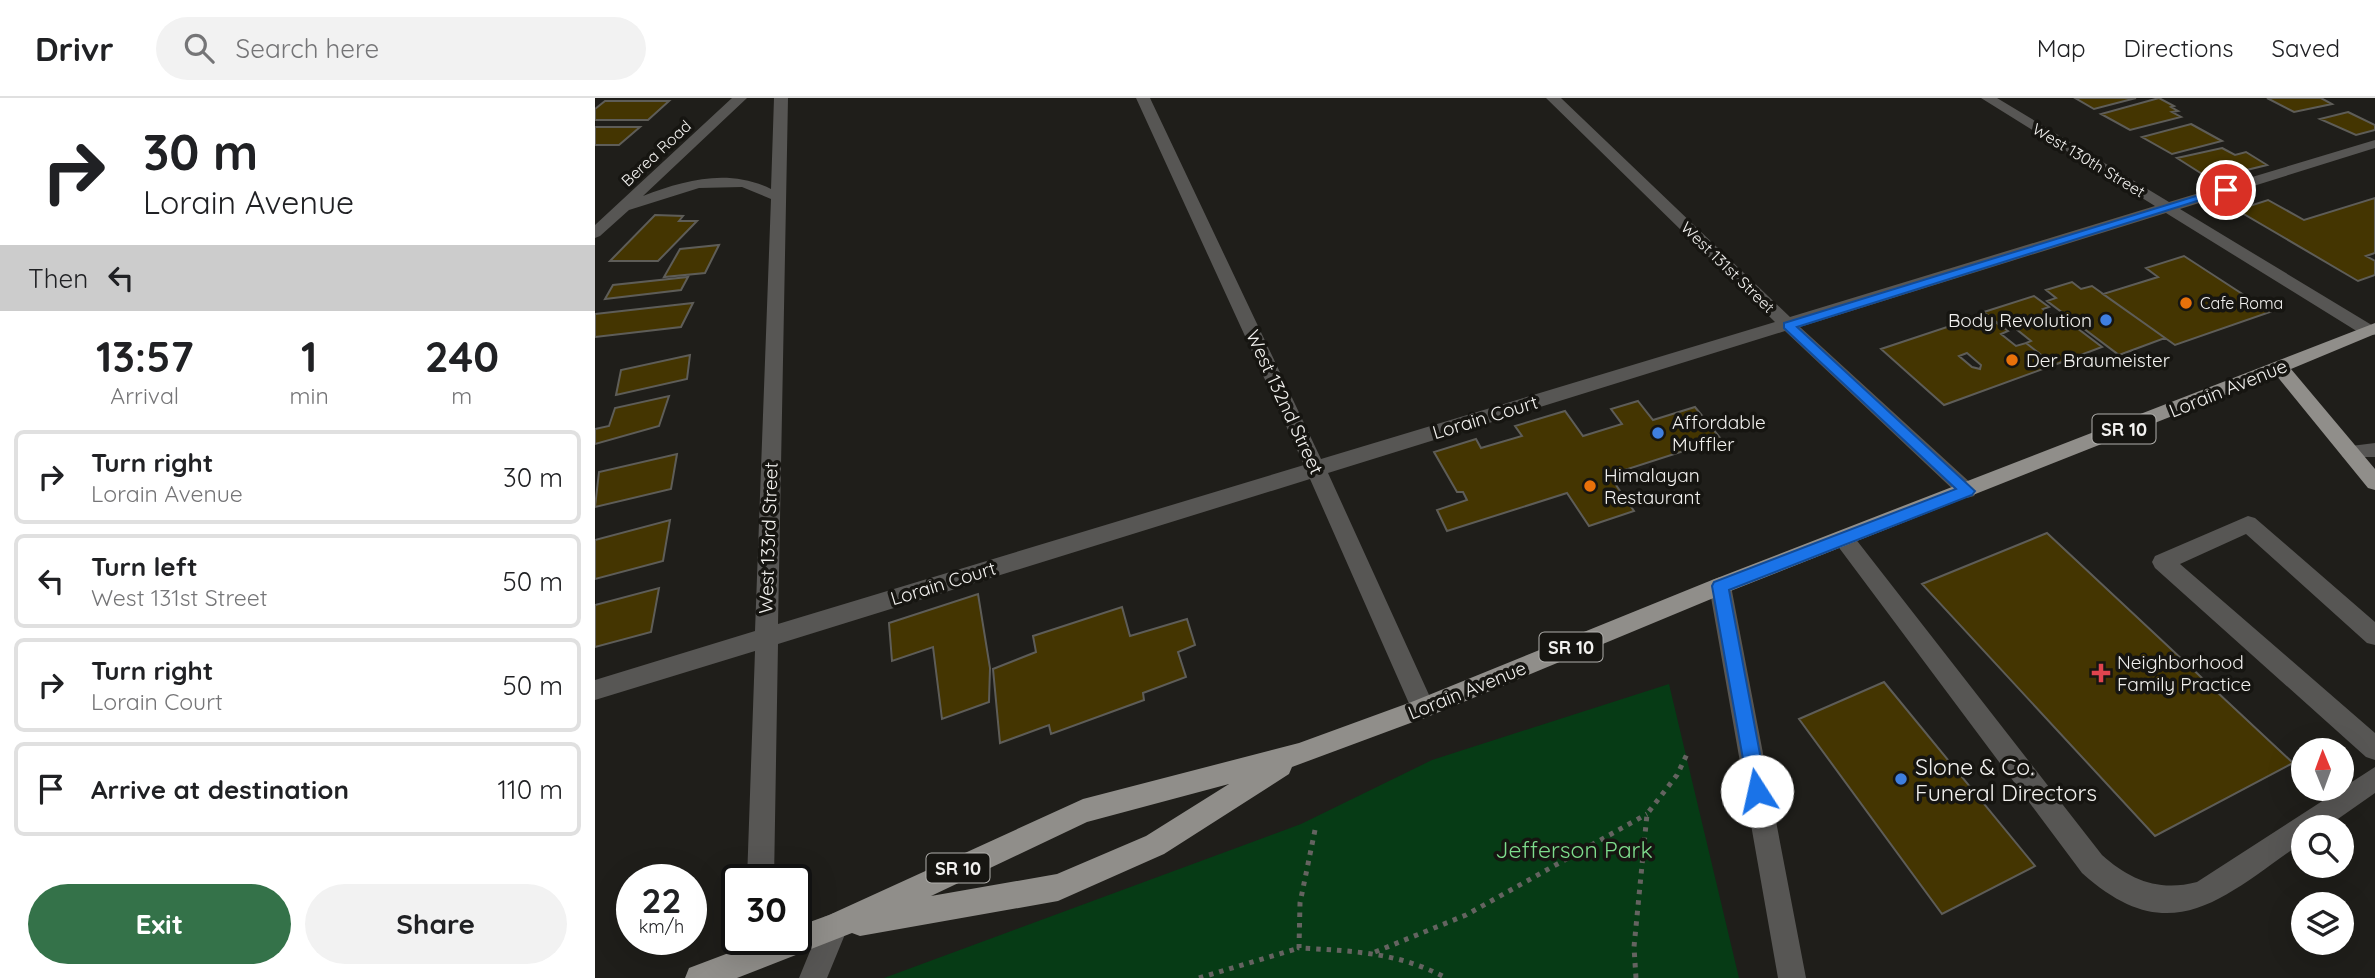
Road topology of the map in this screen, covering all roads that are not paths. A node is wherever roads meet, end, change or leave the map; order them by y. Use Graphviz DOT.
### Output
graph roads {
  1 [pos="740,98"];
  2 [pos="781,98"];
  3 [pos="1143,98"];
  4 [pos="1553,98"];
  5 [pos="1988,98"];
  6 [pos="2375,144"];
  7 [pos="778,197"];
  8 [pos="2168,208"];
  9 [pos="617,213"];
  10 [pos="595,233"];
  11 [pos="1788,326"];
  12 [pos="2372,329"];
  13 [pos="2280,368"];
  14 [pos="2375,450"];
  15 [pos="2350,452"];
  16 [pos="1316,469"];
  17 [pos="2375,483"];
  18 [pos="1967,491"];
  19 [pos="1844,539"];
  20 [pos="1720,586"];
  21 [pos="2375,636"];
  22 [pos="766,637"];
  23 [pos="595,690"];
  24 [pos="1423,708"];
  25 [pos="2375,749"];
  26 [pos="1299,754"];
  27 [pos="2375,779"];
  28 [pos="760,864"];
  29 [pos="834,927"];
  30 [pos="812,933"];
  31 [pos="744,955"];
  32 [pos="699,978"];
  33 [pos="813,978"];
  34 [pos="1792,978"];
  1 -- 9 [label="street, Berea Road"];
  2 -- 7 [label="street, West 133rd Street"];
  3 -- 16 [label="street, West 132nd Street"];
  4 -- 11 [label="street, West 131st Street"];
  5 -- 8 [label="street, West 130th Street"];
  6 -- 8 [label="street, Lorain Court"];
  7 -- 9 [label="street"];
  7 -- 22 [label="street, West 133rd Street"];
  8 -- 11 [label="street, Lorain Court"];
  8 -- 12 [label="street, West 130th Street"];
  9 -- 10 [label="street, Berea Road"];
  11 -- 16 [label="street, Lorain Court"];
  11 -- 18 [label="street, West 131st Street"];
  12 -- 13 [label="main road, Lorain Avenue / SR 10"];
  13 -- 15 [label="main road"];
  13 -- 18 [label="main road, Lorain Avenue / SR 10"];
  14 -- 15 [label="street"];
  15 -- 17 [label="main road"];
  16 -- 22 [label="street, Lorain Court"];
  16 -- 24 [label="street, West 132nd Street"];
  18 -- 19 [label="main road, Lorain Avenue / SR 10"];
  19 -- 20 [label="main road, Lorain Avenue / SR 10"];
  19 -- 27 [label="street"];
  20 -- 24 [label="main road, Lorain Avenue / SR 10"];
  20 -- 34 [label="street"];
  21 -- 25 [label="street"];
  22 -- 23 [label="street, Lorain Court"];
  22 -- 28 [label="street, West 133rd Street"];
  24 -- 26 [label="main road, Lorain Avenue / SR 10"];
  26 -- 29 [label="main road, Lorain Avenue / SR 10"];
  26 -- 29 [label="main road, Lorain Avenue / SR 10"];
  29 -- 30 [label="main road, Lorain Avenue / SR 10"];
  29 -- 33 [label="street"];
  31 -- 32 [label="main road, Lorain Avenue / SR 10"];
}
